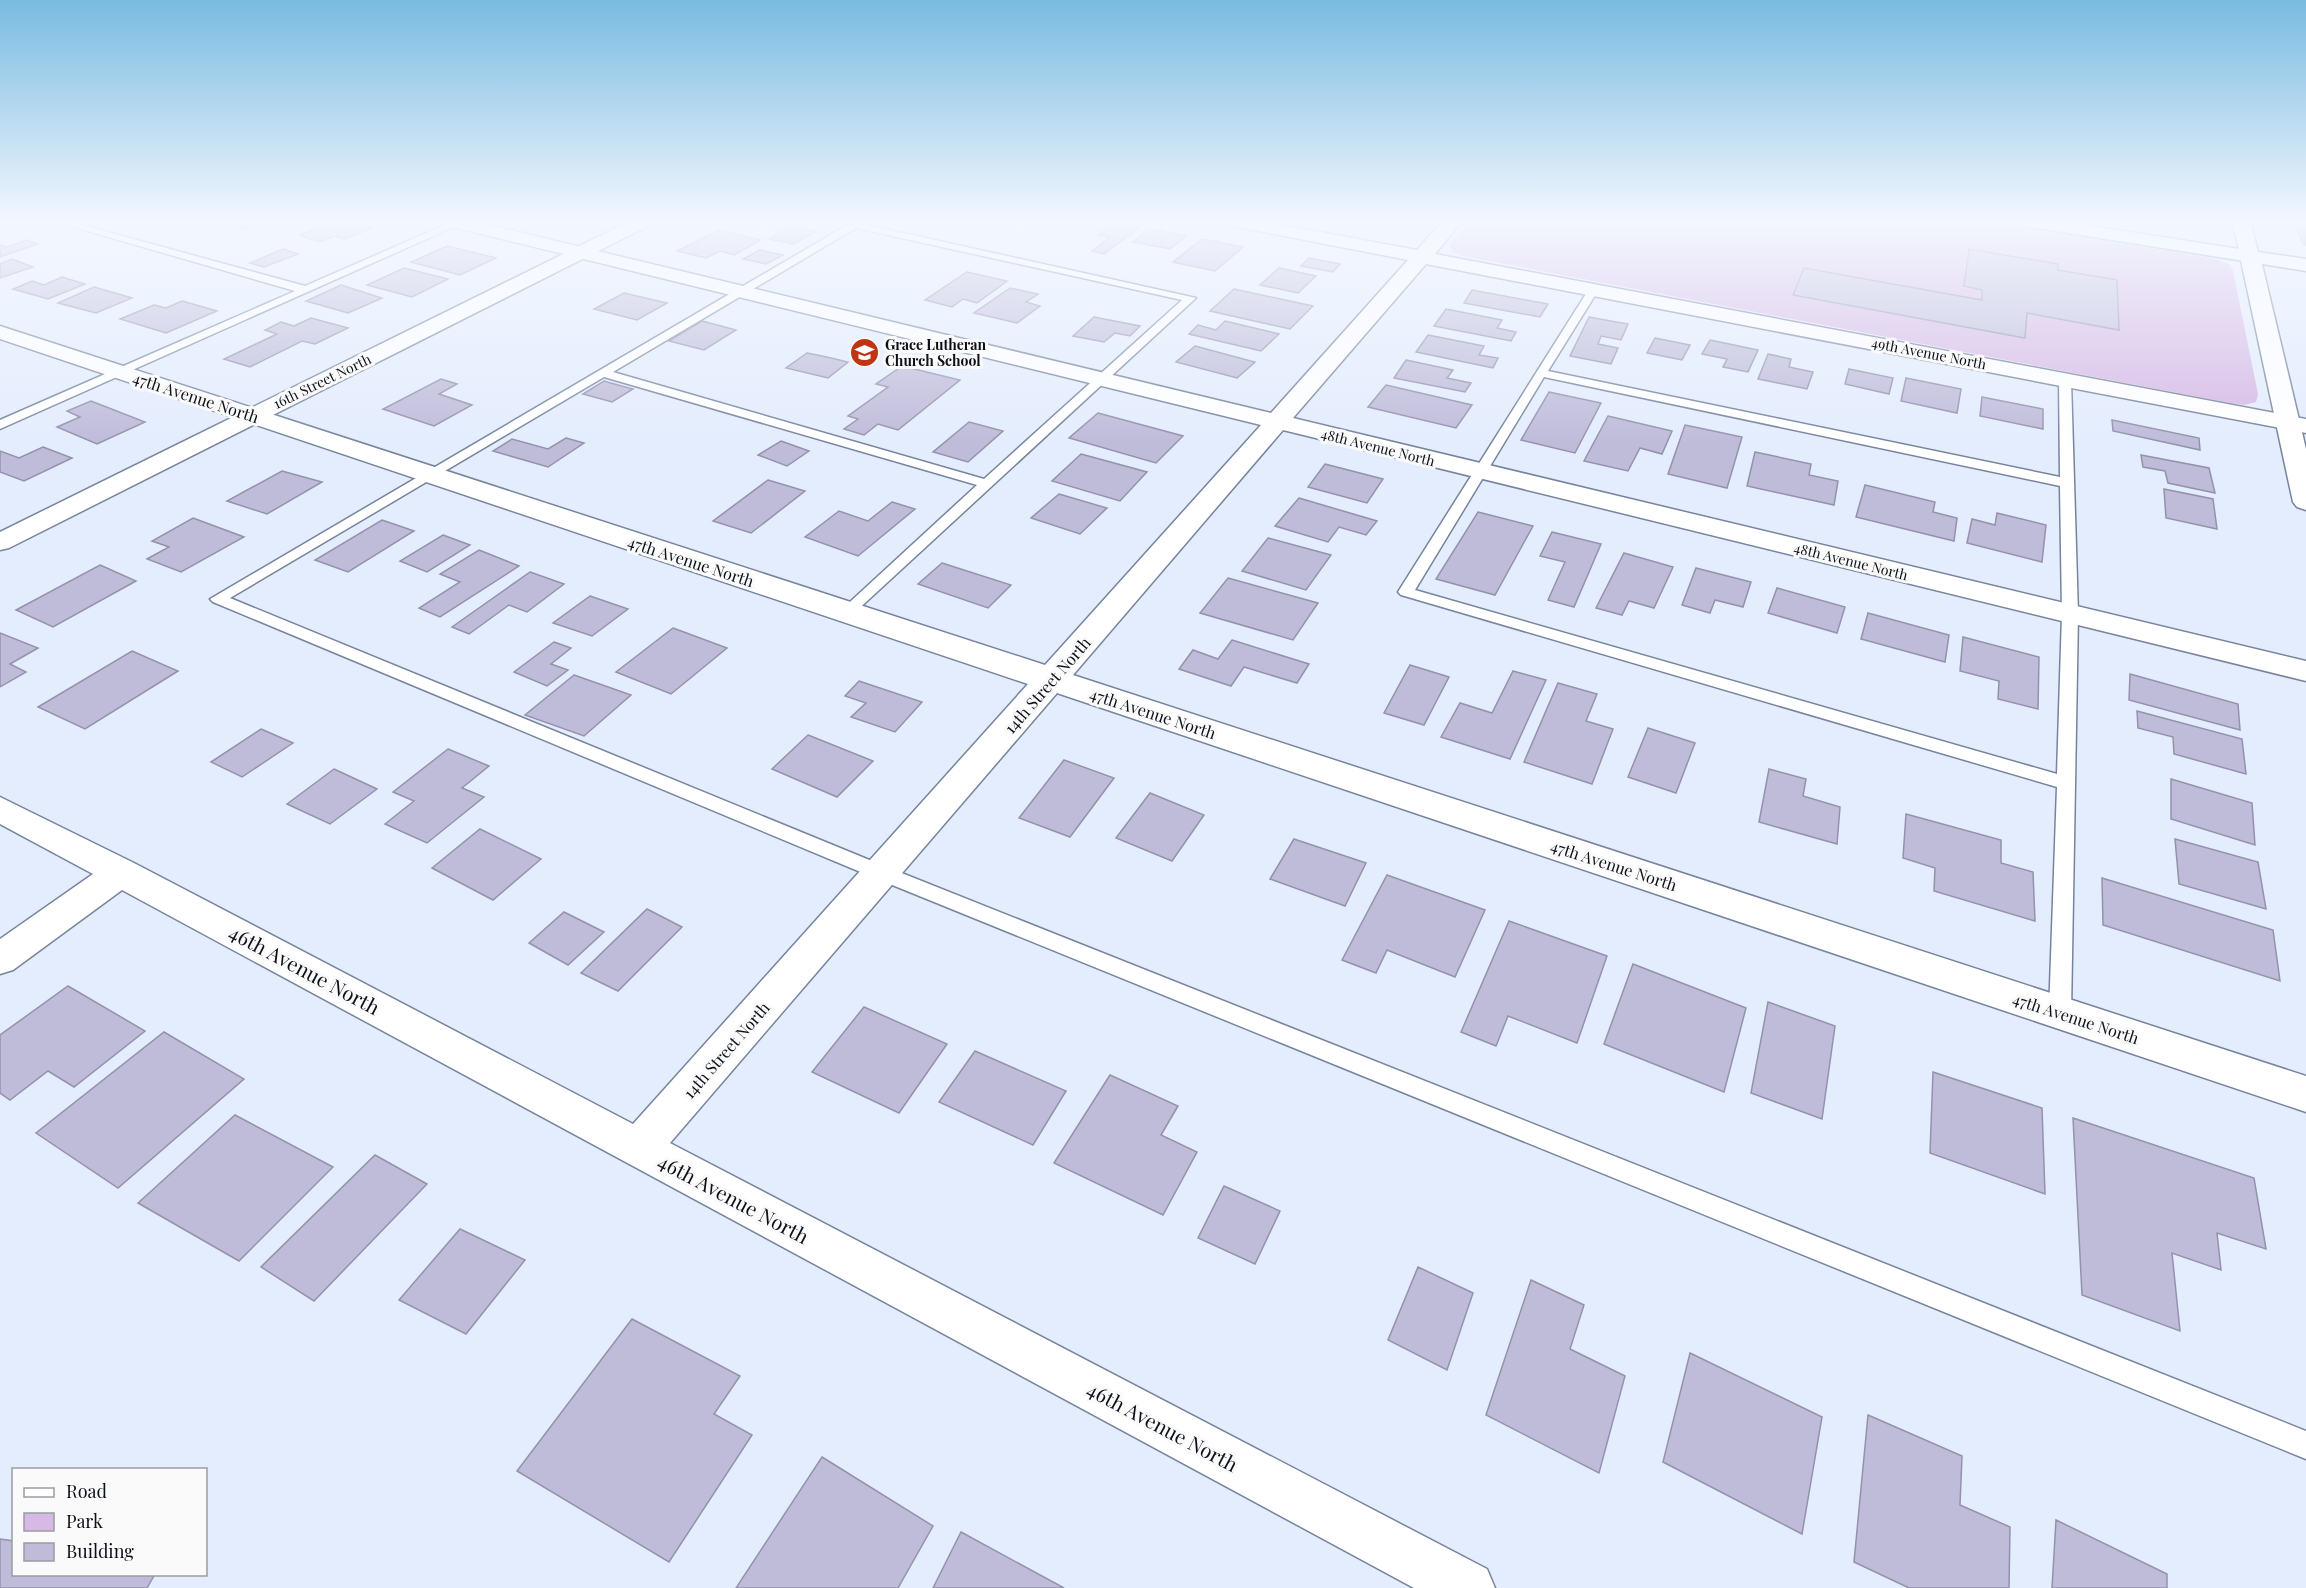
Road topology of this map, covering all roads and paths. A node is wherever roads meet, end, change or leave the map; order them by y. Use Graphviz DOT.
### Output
graph roads {
  1 [pos="293,295"];
  2 [pos="495,295"];
  3 [pos="737,295"];
  4 [pos="755,295"];
  5 [pos="1177,295"];
  6 [pos="1387,295"];
  7 [pos="1590,295"];
  8 [pos="1626,295"];
  9 [pos="2261,295"];
  10 [pos="0,332"];
  11 [pos="120,372"];
  12 [pos="603,373"];
  13 [pos="1541,373"];
  14 [pos="1101,379"];
  15 [pos="2066,380"];
  16 [pos="252,416"];
  17 [pos="1276,422"];
  18 [pos="2296,424"];
  19 [pos="0,425"];
  20 [pos="1479,471"];
  21 [pos="428,474"];
  22 [pos="2068,483"];
  23 [pos="987,484"];
  24 [pos="2306,502"];
  25 [pos="0,542"];
  26 [pos="847,612"];
  27 [pos="2070,614"];
  28 [pos="2306,671"];
  29 [pos="1052,680"];
  30 [pos="2066,783"];
  31 [pos="0,809"];
  32 [pos="122,872"];
  33 [pos="882,873"];
  34 [pos="0,959"];
  35 [pos="2060,1013"];
  36 [pos="2306,1094"];
  37 [pos="640,1147"];
  38 [pos="2306,1445"];
  39 [pos="1468,1588"];
  1 -- 11 [label="lane"];
  2 -- 16 [label="street, 16th Street North"];
  3 -- 12 [label="lane"];
  4 -- 14 [label="street, 48th Avenue North"];
  5 -- 14 [label="lane"];
  6 -- 17 [label="street, 14th Street North"];
  7 -- 13 [label="lane"];
  8 -- 15 [label="street, 49th Avenue North"];
  9 -- 18 [label="street"];
  10 -- 11 [label="street, 47th Avenue North"];
  11 -- 16 [label="street, 47th Avenue North"];
  11 -- 19 [label="lane"];
  12 -- 21 [label="lane"];
  12 -- 23 [label="lane"];
  13 -- 20 [label="lane"];
  13 -- 22 [label="lane"];
  14 -- 17 [label="street, 48th Avenue North"];
  14 -- 23 [label="lane"];
  15 -- 18 [label="street, 49th Avenue North"];
  15 -- 22 [label="lane"];
  16 -- 21 [label="street, 47th Avenue North"];
  16 -- 25 [label="street, 16th Street North"];
  17 -- 20 [label="street, 48th Avenue North"];
  17 -- 29 [label="street, 14th Street North"];
  18 -- 24 [label="street"];
  20 -- 27 [label="street, 48th Avenue North"];
  20 -- 30 [label="lane"];
  21 -- 26 [label="street, 47th Avenue North"];
  21 -- 33 [label="lane"];
  22 -- 27 [label="lane"];
  23 -- 26 [label="lane"];
  26 -- 29 [label="street, 47th Avenue North"];
  27 -- 28 [label="street, 48th Avenue North"];
  27 -- 30 [label="lane"];
  29 -- 33 [label="street, 14th Street North"];
  29 -- 35 [label="street, 47th Avenue North"];
  30 -- 35 [label="lane"];
  31 -- 32 [label="street, 46th Avenue North"];
  32 -- 34 [label="street"];
  32 -- 37 [label="street, 46th Avenue North"];
  33 -- 37 [label="street, 14th Street North"];
  33 -- 38 [label="lane"];
  35 -- 36 [label="street, 47th Avenue North"];
  37 -- 39 [label="street, 46th Avenue North"];
}
